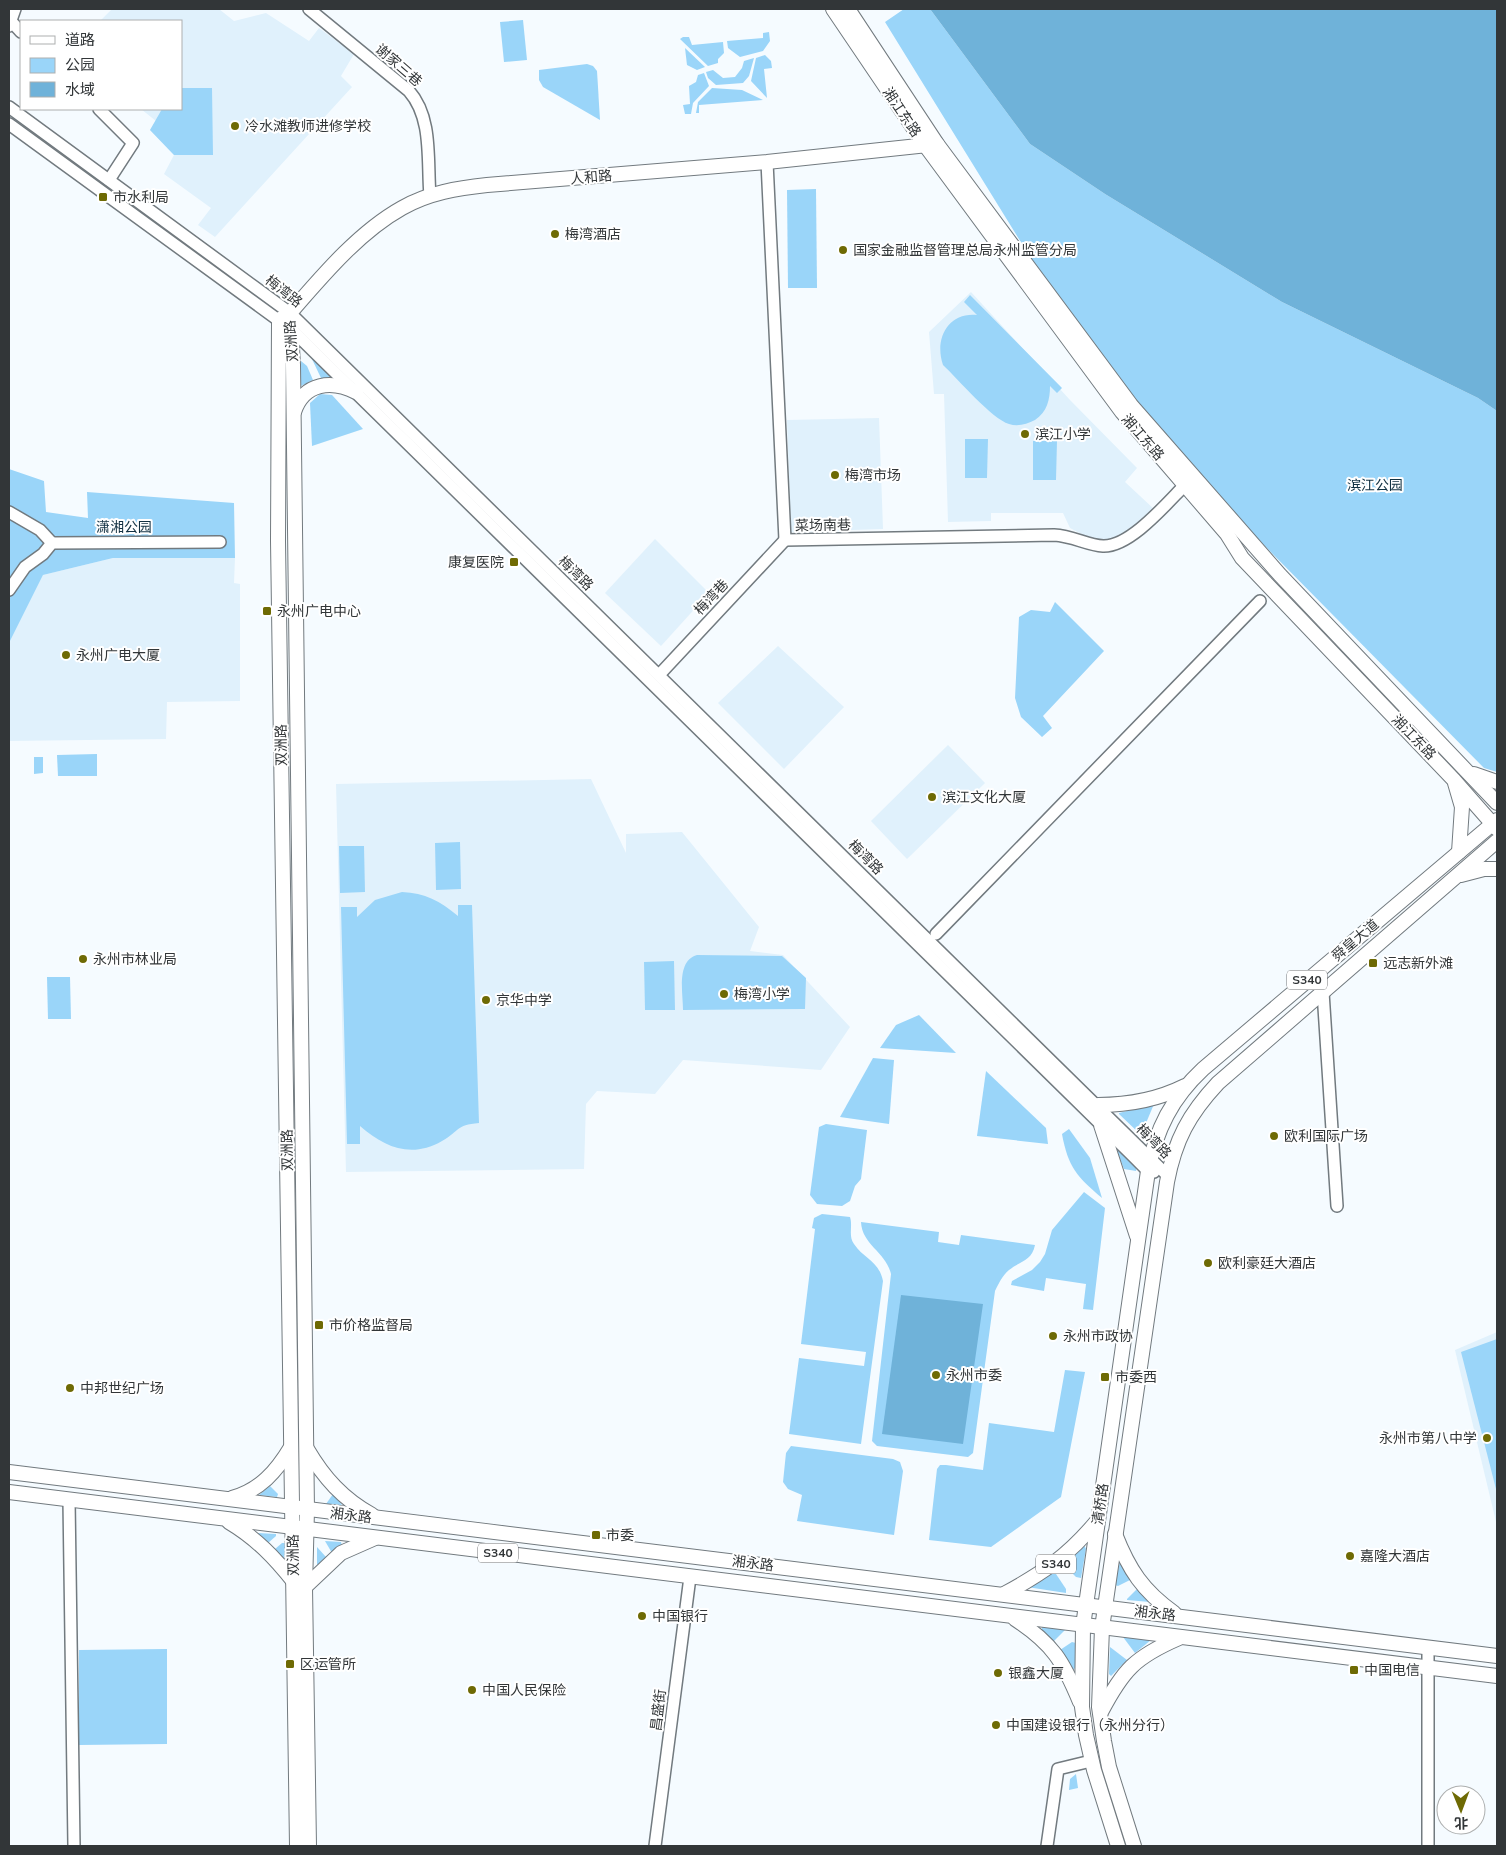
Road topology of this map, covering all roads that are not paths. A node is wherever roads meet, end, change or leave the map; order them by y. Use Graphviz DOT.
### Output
graph roads {
  1 [pos="15,9"];
  2 [pos="309,9"];
  3 [pos="833,9"];
  4 [pos="848,9"];
  5 [pos="10,22"];
  6 [pos="20,31"];
  7 [pos="9,107"];
  8 [pos="100,110"];
  9 [pos="9,124"];
  10 [pos="931,145"];
  11 [pos="767,162"];
  12 [pos="109,180"];
  13 [pos="430,196"];
  14 [pos="285,316"];
  15 [pos="292,330"];
  16 [pos="356,392"];
  17 [pos="293,415"];
  18 [pos="278,460"];
  19 [pos="294,460"];
  20 [pos="1185,485"];
  21 [pos="9,512"];
  22 [pos="785,540"];
  23 [pos="220,542"];
  24 [pos="52,543"];
  25 [pos="9,590"];
  26 [pos="1260,601"];
  27 [pos="659,675"];
  28 [pos="1445,747"];
  29 [pos="1434,759"];
  30 [pos="1470,773"];
  31 [pos="1454,780"];
  32 [pos="1497,782"];
  33 [pos="1497,803"];
  34 [pos="1496,824"];
  35 [pos="1497,841"];
  36 [pos="1459,852"];
  37 [pos="1497,869"];
  38 [pos="1458,875"];
  39 [pos="936,934"];
  40 [pos="1323,992"];
  41 [pos="1186,1085"];
  42 [pos="1100,1115"];
  43 [pos="1149,1165"];
  44 [pos="1168,1176"];
  45 [pos="1337,1206"];
  46 [pos="1138,1241"];
  47 [pos="306,1391"];
  48 [pos="291,1392"];
  49 [pos="291,1447"];
  50 [pos="306,1447"];
  51 [pos="9,1472"];
  52 [pos="9,1492"];
  53 [pos="202,1496"];
  54 [pos="69,1500"];
  55 [pos="227,1500"];
  56 [pos="293,1508"];
  57 [pos="307,1510"];
  58 [pos="200,1516"];
  59 [pos="377,1518"];
  60 [pos="224,1519"];
  61 [pos="1097,1522"];
  62 [pos="446,1526"];
  63 [pos="300,1528"];
  64 [pos="1116,1530"];
  65 [pos="378,1537"];
  66 [pos="444,1546"];
  67 [pos="690,1577"];
  68 [pos="300,1585"];
  69 [pos="1004,1594"];
  70 [pos="1085,1604"];
  71 [pos="1104,1606"];
  72 [pos="1177,1615"];
  73 [pos="1012,1617"];
  74 [pos="1083,1626"];
  75 [pos="1102,1628"];
  76 [pos="1180,1638"];
  77 [pos="1428,1647"];
  78 [pos="1497,1656"];
  79 [pos="1428,1666"];
  80 [pos="1497,1676"];
  81 [pos="1082,1707"];
  82 [pos="1099,1711"];
  83 [pos="1091,1762"];
  84 [pos="74,1846"];
  85 [pos="297,1846"];
  86 [pos="309,1846"];
  87 [pos="655,1846"];
  88 [pos="1047,1846"];
  89 [pos="1118,1846"];
  90 [pos="1134,1846"];
  91 [pos="1428,1846"];
  1 -- 5 [label="street"];
  2 -- 13 [label="street, 谢家三巷"];
  3 -- 10 [label="main road, 湘江东路"];
  4 -- 10 [label="main road, 湘江东路"];
  5 -- 6 [label="street"];
  7 -- 12 [label="street, 梅湾路"];
  8 -- 12 [label="street"];
  9 -- 14 [label="street, 梅湾路"];
  10 -- 11 [label="main road, 人和路"];
  10 -- 20 [label="main road, 湘江东路"];
  10 -- 28 [label="main road, 湘江东路"];
  11 -- 13 [label="main road, 人和路"];
  11 -- 22 [label="street, 菜场南巷"];
  12 -- 14 [label="street, 梅湾路"];
  13 -- 14 [label="main road, 人和路"];
  14 -- 15 [label="main road, 双洲路"];
  14 -- 18 [label="main road, 双洲路"];
  14 -- 27 [label="street, 梅湾路"];
  15 -- 16 [label="street, 梅湾路"];
  15 -- 17 [label="main road, 双洲路"];
  16 -- 17 [label="main road"];
  16 -- 42 [label="street, 梅湾路"];
  17 -- 19 [label="main road, 双洲路"];
  18 -- 19 [label="main road"];
  18 -- 48 [label="main road, 双洲路"];
  19 -- 47 [label="main road, 双洲路"];
  20 -- 22 [label="street, 菜场南巷"];
  20 -- 29 [label="main road, 湘江东路"];
  21 -- 24 [label="street"];
  22 -- 27 [label="street, 梅湾巷"];
  23 -- 24 [label="street"];
  24 -- 25 [label="street"];
  26 -- 39 [label="street"];
  27 -- 42 [label="street, 梅湾路"];
  28 -- 29 [label="main road"];
  28 -- 30 [label="main road, 湘江东路"];
  29 -- 31 [label="main road, 湘江东路"];
  30 -- 32 [label="main road"];
  30 -- 33 [label="main road, 湘江东路"];
  31 -- 34 [label="main road, 湘江东路"];
  31 -- 36 [label="main road"];
  34 -- 36 [label="main road, 舜皇大道 / S340"];
  35 -- 38 [label="main road, 舜皇大道 / S340"];
  36 -- 41 [label="main road, 舜皇大道 / S340"];
  37 -- 38 [label="main road"];
  38 -- 40 [label="main road, 舜皇大道 / S340"];
  40 -- 44 [label="main road, 舜皇大道 / S340"];
  40 -- 45 [label="street"];
  41 -- 42 [label="main road"];
  41 -- 43 [label="main road, 舜皇大道 / S340"];
  42 -- 43 [label="street, 梅湾路"];
  42 -- 46 [label="main road"];
  43 -- 44 [label="street, 梅湾路"];
  43 -- 46 [label="main road, 清桥路 / S340"];
  44 -- 64 [label="main road, 清桥路 / S340"];
  46 -- 61 [label="main road, 清桥路 / S340"];
  47 -- 48 [label="main road"];
  47 -- 50 [label="main road, 双洲路"];
  48 -- 49 [label="main road, 双洲路"];
  49 -- 55 [label="main road"];
  49 -- 56 [label="main road, 双洲路"];
  50 -- 57 [label="main road, 双洲路"];
  50 -- 59 [label="main road"];
  51 -- 53 [label="main road, 湘永路 / S340"];
  52 -- 54 [label="main road, 湘永路 / S340"];
  53 -- 55 [label="main road, 湘永路 / S340"];
  53 -- 58 [label="main road"];
  54 -- 58 [label="main road, 湘永路 / S340"];
  54 -- 84 [label="street"];
  55 -- 56 [label="main road, 湘永路 / S340"];
  56 -- 57 [label="main road, 湘永路 / S340"];
  56 -- 63 [label="main road, 双洲路"];
  57 -- 59 [label="main road, 湘永路 / S340"];
  57 -- 63 [label="main road, 双洲路"];
  58 -- 60 [label="main road, 湘永路 / S340"];
  59 -- 62 [label="main road, 湘永路 / S340"];
  60 -- 63 [label="main road, 湘永路 / S340"];
  60 -- 68 [label="main road"];
  61 -- 64 [label="main road"];
  61 -- 69 [label="main road, S340"];
  61 -- 70 [label="main road, 清桥路"];
  62 -- 66 [label="main road"];
  62 -- 69 [label="main road, 湘永路 / S340"];
  63 -- 65 [label="main road, 湘永路 / S340"];
  63 -- 68 [label="main road, 双洲路"];
  64 -- 71 [label="main road, 清桥路 / S340"];
  64 -- 72 [label="main road"];
  65 -- 66 [label="main road, 湘永路 / S340"];
  65 -- 68 [label="main road"];
  66 -- 67 [label="main road, 湘永路 / S340"];
  67 -- 73 [label="main road, 湘永路 / S340"];
  67 -- 87 [label="street, 昌盛街"];
  68 -- 85 [label="main road, 双洲路"];
  68 -- 86 [label="main road, 双洲路"];
  69 -- 70 [label="main road, 湘永路"];
  70 -- 71 [label="main road, 湘永路"];
  70 -- 74 [label="main road, 清桥路"];
  71 -- 72 [label="main road, 湘永路"];
  71 -- 75 [label="main road, 清桥路 / S340"];
  72 -- 77 [label="main road, 湘永路"];
  73 -- 74 [label="main road, 湘永路 / S340"];
  73 -- 81 [label="main road"];
  74 -- 75 [label="main road, 湘永路 / S340"];
  74 -- 81 [label="main road, 清桥路"];
  75 -- 76 [label="main road, 湘永路"];
  75 -- 82 [label="main road, 清桥路"];
  76 -- 79 [label="main road, 湘永路"];
  76 -- 82 [label="main road"];
  77 -- 78 [label="main road, 湘永路"];
  77 -- 79 [label="street"];
  79 -- 80 [label="main road, 湘永路"];
  79 -- 91 [label="street"];
  81 -- 82 [label="main road"];
  81 -- 83 [label="main road, 清桥路"];
  82 -- 90 [label="main road, 清桥路"];
  83 -- 88 [label="street"];
  83 -- 89 [label="main road, 清桥路"];
}
